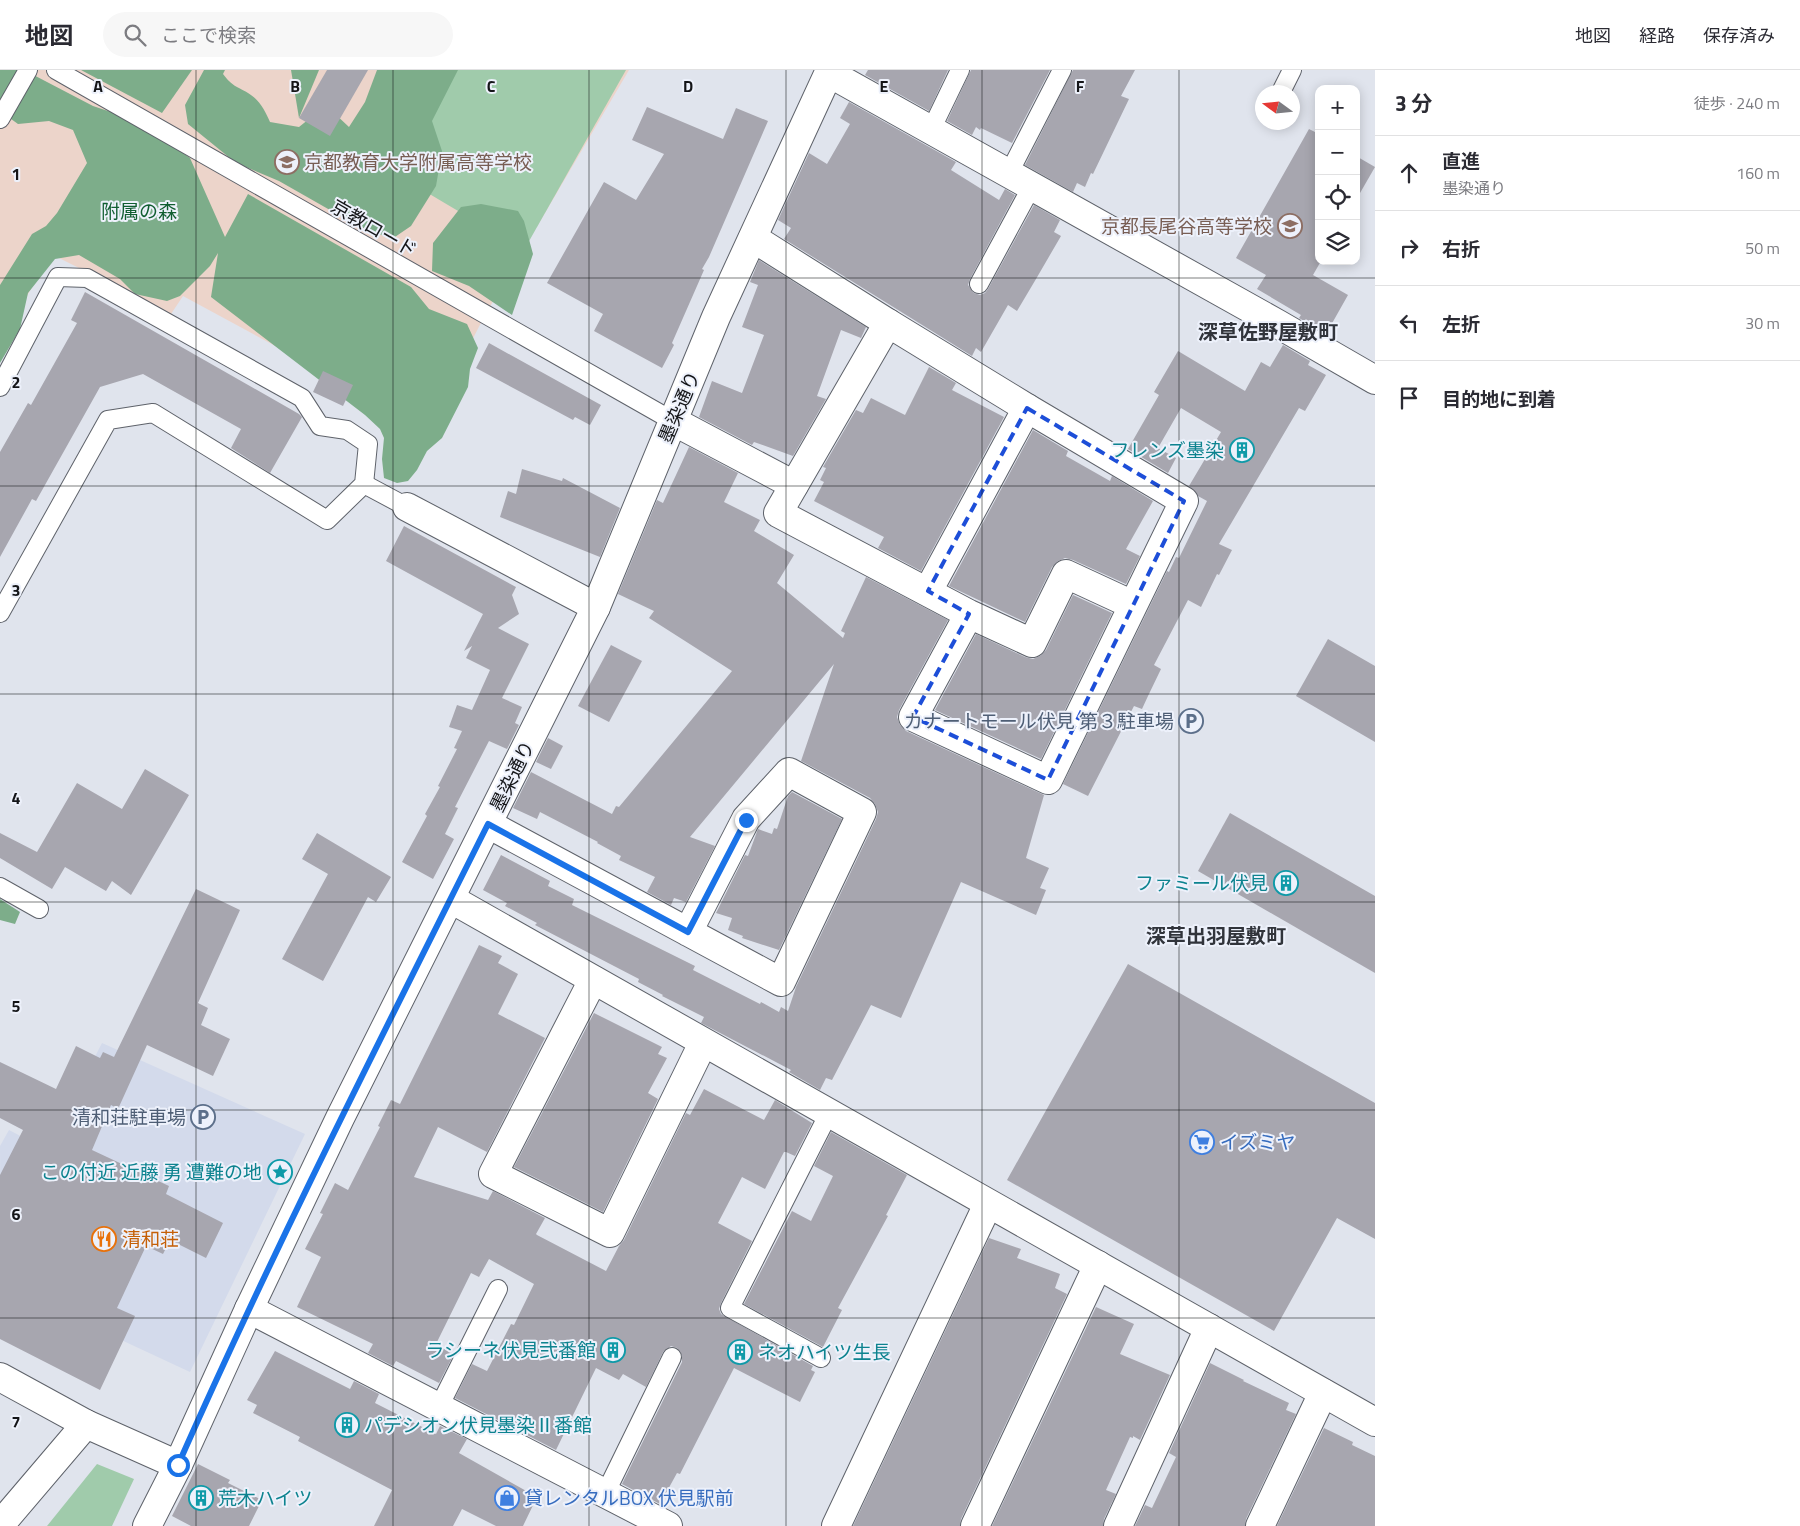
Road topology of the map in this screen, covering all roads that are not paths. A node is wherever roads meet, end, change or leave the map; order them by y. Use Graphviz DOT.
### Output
graph roads {
  1 [pos="28,70"];
  2 [pos="56,70"];
  3 [pos="960,70"];
  4 [pos="1062,70"];
  5 [pos="1292,70"];
  6 [pos="830,71"];
  7 [pos="1284,85"];
  8 [pos="0,119"];
  9 [pos="931,130"];
  10 [pos="1008,173"];
  11 [pos="1032,186"];
  12 [pos="753,238"];
  13 [pos="980,284"];
  14 [pos="888,323"];
  15 [pos="1375,380"];
  16 [pos="0,387"];
  17 [pos="1027,408"];
  18 [pos="673,421"];
  19 [pos="364,484"];
  20 [pos="794,485"];
  21 [pos="407,507"];
  22 [pos="928,591"];
  23 [pos="1133,605"];
  24 [pos="596,607"];
  25 [pos="0,613"];
  26 [pos="969,614"];
  27 [pos="488,824"];
  28 [pos="0,886"];
  29 [pos="450,899"];
  30 [pos="39,909"];
  31 [pos="688,932"];
  32 [pos="593,980"];
  33 [pos="703,1043"];
  34 [pos="829,1113"];
  35 [pos="988,1204"];
  36 [pos="1098,1265"];
  37 [pos="498,1289"];
  38 [pos="249,1309"];
  39 [pos="1208,1328"];
  40 [pos="672,1358"];
  41 [pos="822,1358"];
  42 [pos="0,1377"];
  43 [pos="1322,1392"];
  44 [pos="438,1407"];
  45 [pos="1375,1422"];
  46 [pos="86,1424"];
  47 [pos="178,1465"];
  48 [pos="605,1494"];
  49 [pos="0,1525"];
  50 [pos="148,1526"];
  51 [pos="668,1526"];
  52 [pos="836,1526"];
  53 [pos="974,1526"];
  54 [pos="1118,1526"];
  55 [pos="1260,1526"];
  1 -- 8 [label="lane"];
  2 -- 18 [label="lane, 京教ロード"];
  3 -- 9 [label="lane"];
  4 -- 10 [label="lane"];
  5 -- 7 [label="lane"];
  6 -- 9 [label="street"];
  6 -- 12 [label="street, 墨染通り"];
  9 -- 10 [label="street"];
  10 -- 11 [label="street"];
  11 -- 13 [label="lane"];
  11 -- 15 [label="street"];
  12 -- 14 [label="street"];
  12 -- 18 [label="street, 墨染通り"];
  14 -- 17 [label="street"];
  14 -- 20 [label="street"];
  16 -- 19 [label="lane"];
  17 -- 22 [label="street"];
  17 -- 23 [label="street"];
  18 -- 20 [label="street"];
  18 -- 24 [label="street, 墨染通り"];
  19 -- 21 [label="lane"];
  19 -- 25 [label="lane"];
  20 -- 22 [label="street"];
  21 -- 24 [label="street"];
  22 -- 26 [label="street"];
  23 -- 26 [label="street"];
  23 -- 26 [label="street"];
  24 -- 27 [label="street, 墨染通り"];
  27 -- 29 [label="street, 墨染通り"];
  27 -- 31 [label="street"];
  28 -- 30 [label="lane"];
  29 -- 32 [label="street"];
  29 -- 38 [label="street, 墨染通り"];
  31 -- 31 [label="street"];
  32 -- 33 [label="street"];
  32 -- 33 [label="street"];
  33 -- 34 [label="street"];
  34 -- 35 [label="street"];
  34 -- 41 [label="lane"];
  35 -- 36 [label="street"];
  35 -- 52 [label="street"];
  36 -- 39 [label="street"];
  36 -- 53 [label="street"];
  37 -- 44 [label="lane"];
  38 -- 44 [label="street"];
  38 -- 47 [label="street, 墨染通り"];
  39 -- 43 [label="street"];
  39 -- 54 [label="street"];
  40 -- 48 [label="lane"];
  42 -- 46 [label="street"];
  43 -- 45 [label="street"];
  43 -- 55 [label="street"];
  44 -- 48 [label="street"];
  46 -- 47 [label="street"];
  46 -- 49 [label="street"];
  47 -- 50 [label="street, 墨染通り"];
  48 -- 51 [label="street"];
}
